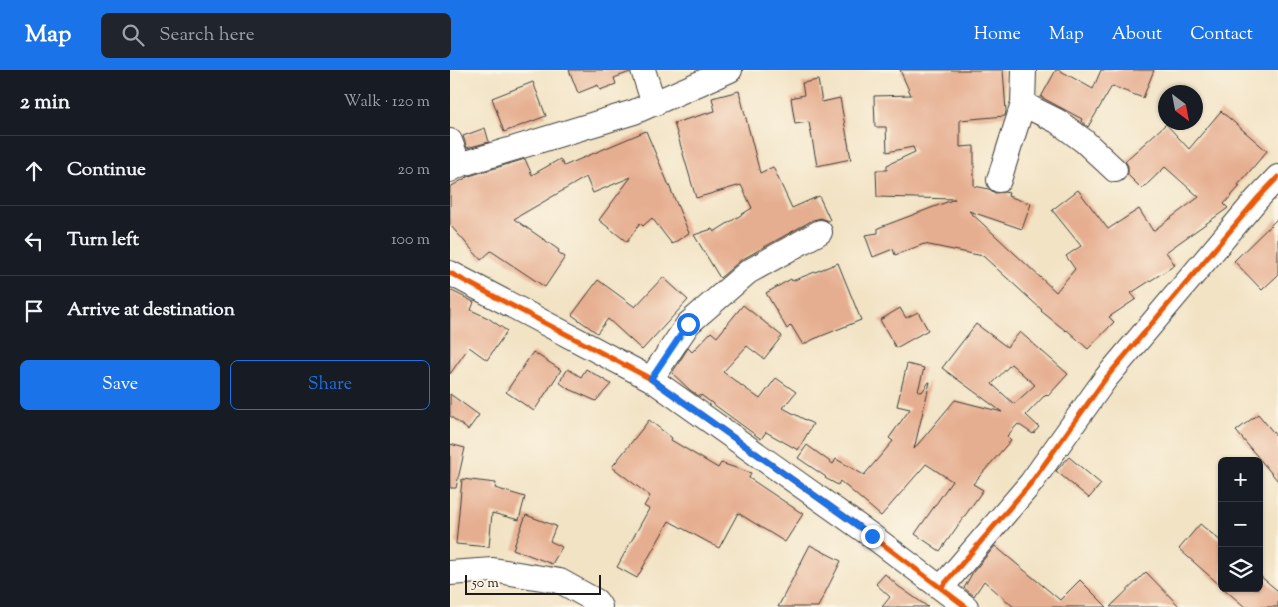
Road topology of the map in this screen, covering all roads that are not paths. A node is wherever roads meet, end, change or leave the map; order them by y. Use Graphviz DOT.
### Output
graph roads {
  1 [pos="643,70"];
  2 [pos="730,70"];
  3 [pos="1024,70"];
  4 [pos="654,104"];
  5 [pos="1022,104"];
  6 [pos="450,141"];
  7 [pos="455,167"];
  8 [pos="1115,170"];
  9 [pos="1278,177"];
  10 [pos="1000,180"];
  11 [pos="820,232"];
  12 [pos="450,273"];
  13 [pos="651,379"];
  14 [pos="450,573"];
  15 [pos="941,588"];
  16 [pos="600,607"];
  17 [pos="966,607"];
  1 -- 4 [label="street"];
  2 -- 4 [label="street"];
  3 -- 5 [label="street"];
  4 -- 7 [label="street"];
  5 -- 8 [label="street"];
  5 -- 10 [label="street"];
  6 -- 7 [label="street"];
  9 -- 15 [label="street"];
  11 -- 13 [label="street"];
  12 -- 13 [label="street"];
  13 -- 15 [label="street"];
  14 -- 16 [label="street"];
  15 -- 17 [label="street"];
}
